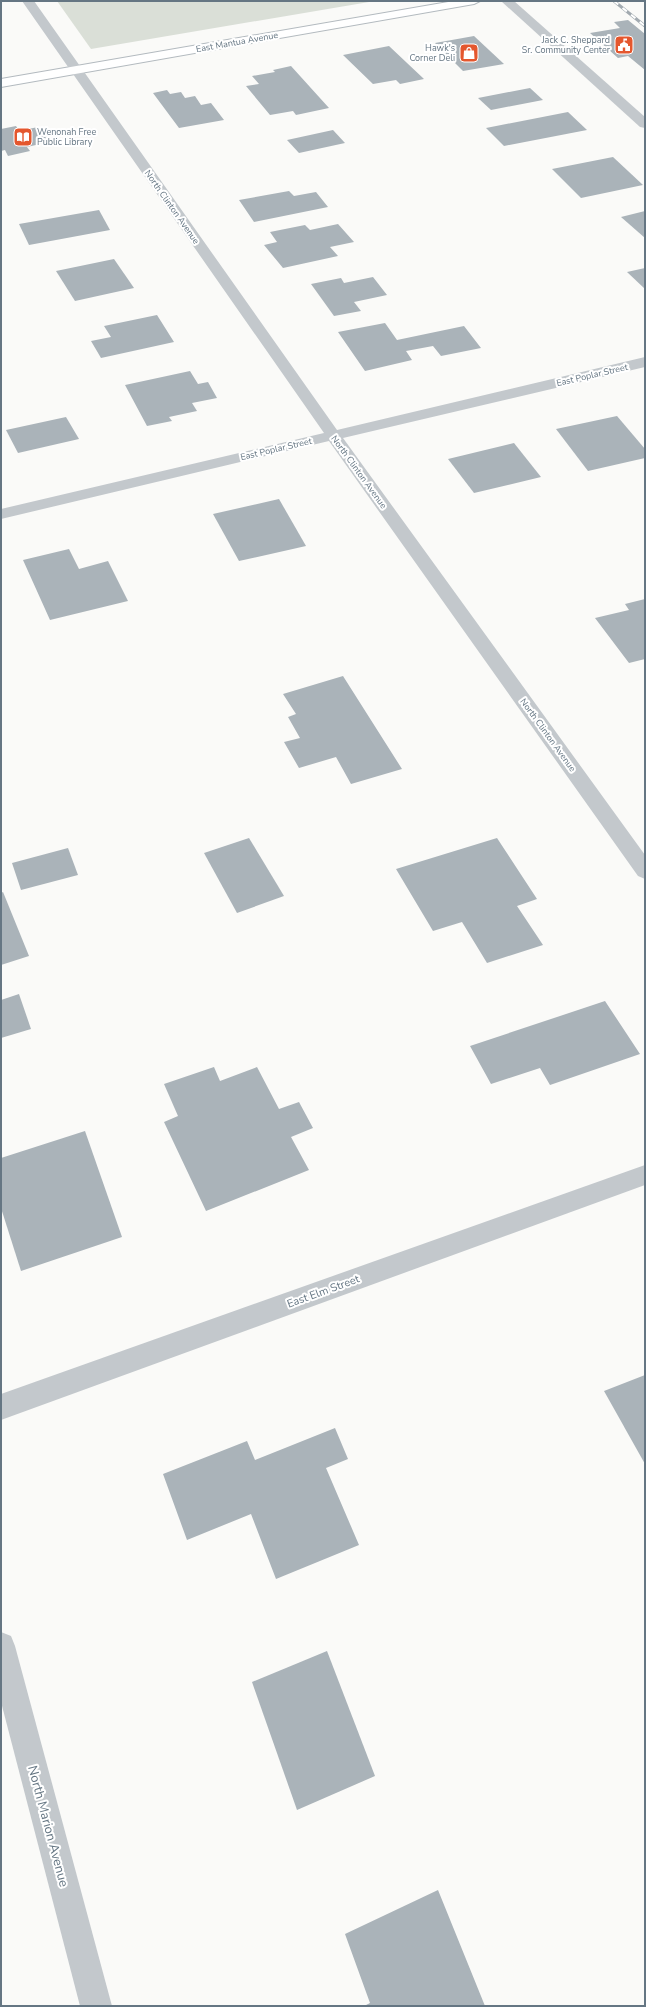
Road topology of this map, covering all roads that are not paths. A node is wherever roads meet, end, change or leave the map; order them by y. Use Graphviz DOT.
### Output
graph roads {
  1 [pos="28,1"];
  2 [pos="474,1"];
  3 [pos="507,1"];
  4 [pos="76,70"];
  5 [pos="1,83"];
  6 [pos="645,124"];
  7 [pos="645,362"];
  8 [pos="333,435"];
  9 [pos="1,514"];
  10 [pos="645,871"];
  11 [pos="645,1175"];
  12 [pos="1,1407"];
  13 [pos="1,1646"];
  14 [pos="96,2006"];
  1 -- 4 [label="street, North Clinton Avenue"];
  2 -- 4 [label="street, East Mantua Avenue"];
  3 -- 6 [label="street"];
  4 -- 5 [label="street, East Mantua Avenue"];
  4 -- 8 [label="street, North Clinton Avenue"];
  7 -- 8 [label="street, East Poplar Street"];
  8 -- 9 [label="street, East Poplar Street"];
  8 -- 10 [label="street, North Clinton Avenue"];
  11 -- 12 [label="street, East Elm Street"];
  13 -- 14 [label="street, North Marion Avenue"];
}
